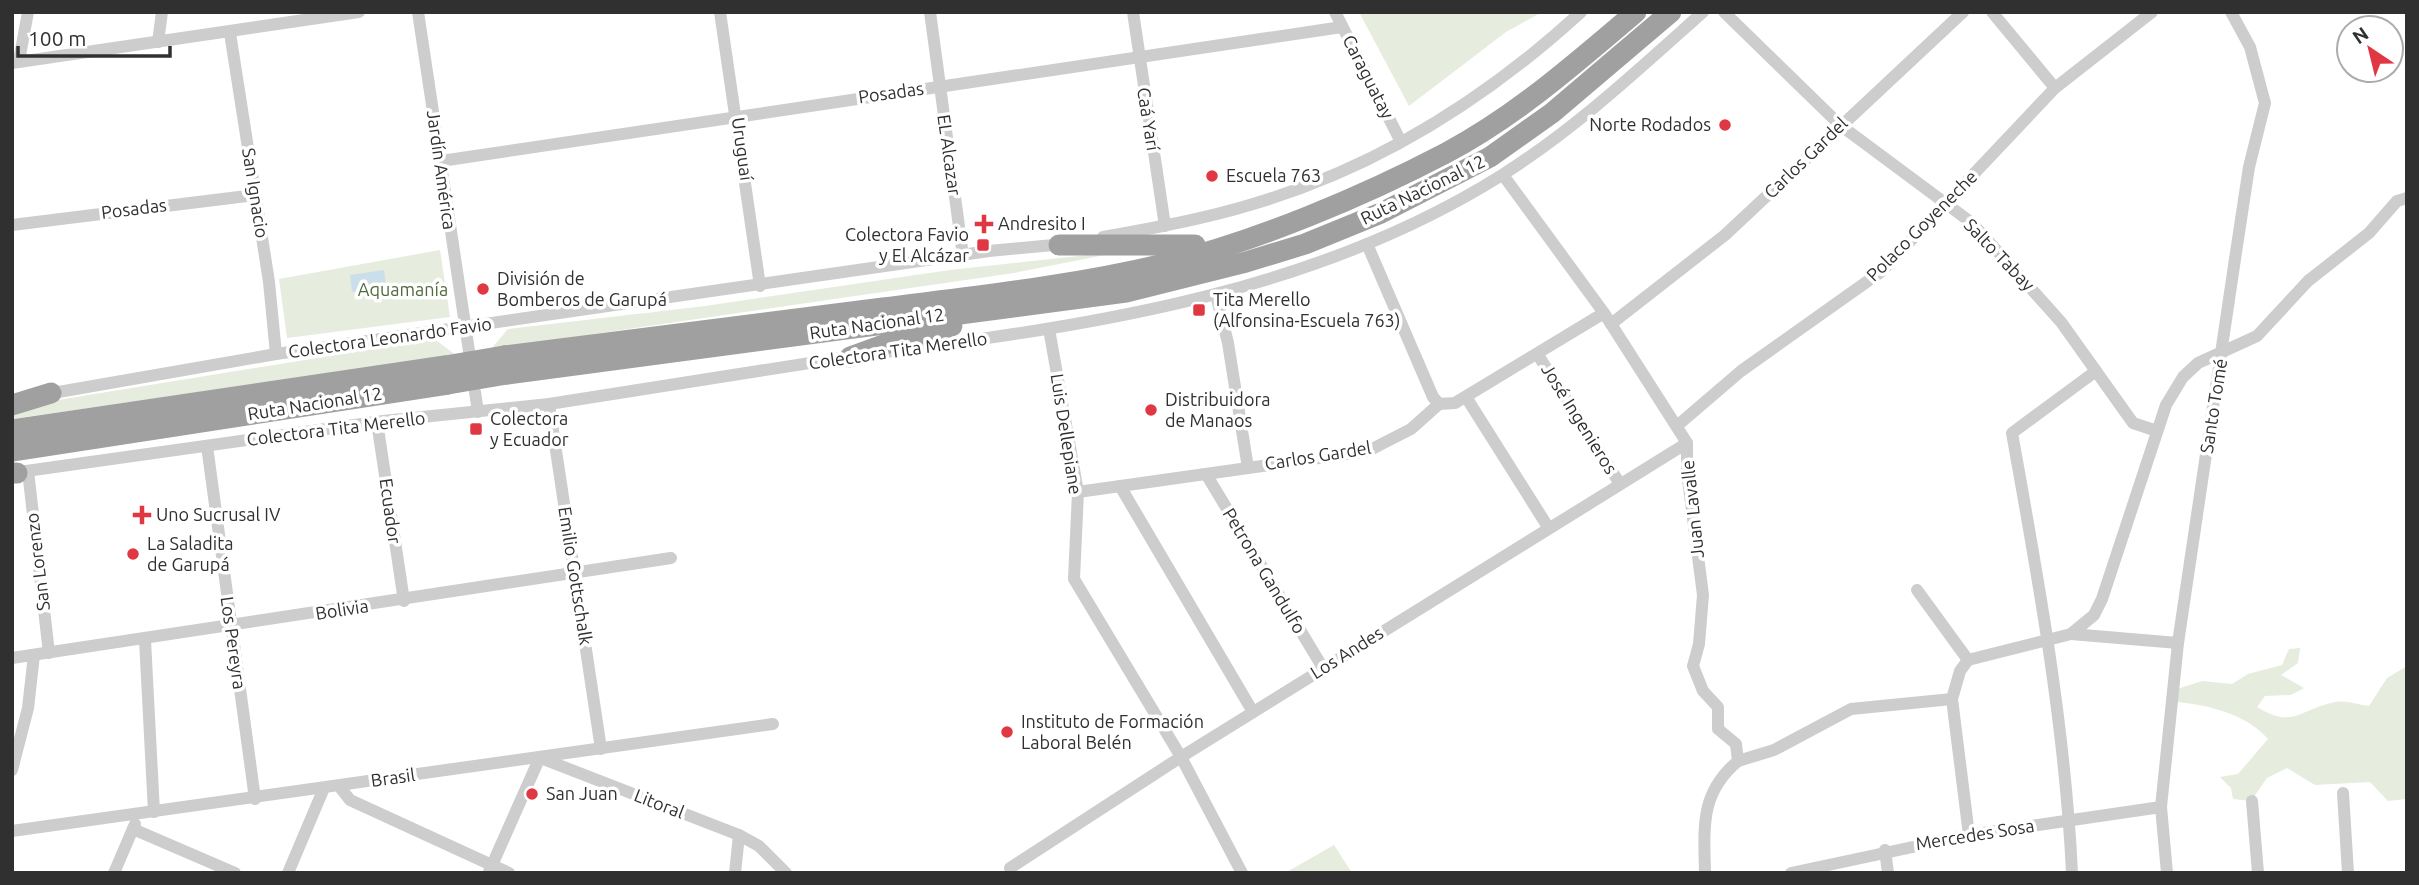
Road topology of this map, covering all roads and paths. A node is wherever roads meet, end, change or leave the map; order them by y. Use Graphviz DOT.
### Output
graph roads {
  1 [pos="28,12"];
  2 [pos="162,12"];
  3 [pos="359,12"];
  4 [pos="418,12"];
  5 [pos="720,12"];
  6 [pos="930,12"];
  7 [pos="1133,12"];
  8 [pos="1335,12"];
  9 [pos="1581,12"];
  10 [pos="1636,12"];
  11 [pos="1671,12"];
  12 [pos="1703,12"];
  13 [pos="1724,12"];
  14 [pos="1963,12"];
  15 [pos="1992,12"];
  16 [pos="2152,12"];
  17 [pos="2231,12"];
  18 [pos="292,18"];
  19 [pos="1342,27"];
  20 [pos="230,33"];
  21 [pos="158,42"];
  22 [pos="1139,57"];
  23 [pos="16,62"];
  24 [pos="940,86"];
  25 [pos="2055,88"];
  26 [pos="737,115"];
  27 [pos="1840,125"];
  28 [pos="1401,142"];
  29 [pos="441,161"];
  30 [pos="1503,175"];
  31 [pos="255,195"];
  32 [pos="2407,198"];
  33 [pos="1945,205"];
  34 [pos="12,225"];
  35 [pos="1165,226"];
  36 [pos="1236,241"];
  37 [pos="1367,244"];
  38 [pos="1059,245"];
  39 [pos="963,256"];
  40 [pos="760,286"];
  41 [pos="1216,295"];
  42 [pos="1047,302"];
  43 [pos="1607,318"];
  44 [pos="464,327"];
  45 [pos="1049,329"];
  46 [pos="469,351"];
  47 [pos="276,354"];
  48 [pos="2222,354"];
  49 [pos="1538,355"];
  50 [pos="850,357"];
  51 [pos="505,365"];
  52 [pos="2096,371"];
  53 [pos="447,375"];
  54 [pos="475,392"];
  55 [pos="51,393"];
  56 [pos="1466,397"];
  57 [pos="12,399"];
  58 [pos="549,404"];
  59 [pos="1439,404"];
  60 [pos="12,405"];
  61 [pos="478,412"];
  62 [pos="377,422"];
  63 [pos="1678,425"];
  64 [pos="12,430"];
  65 [pos="2157,431"];
  66 [pos="1687,443"];
  67 [pos="207,446"];
  68 [pos="12,451"];
  69 [pos="1248,468"];
  70 [pos="17,472"];
  71 [pos="1206,474"];
  72 [pos="1620,484"];
  73 [pos="1120,486"];
  74 [pos="1078,492"];
  75 [pos="1548,527"];
  76 [pos="671,558"];
  77 [pos="575,574"];
  78 [pos="1917,590"];
  79 [pos="404,601"];
  80 [pos="230,627"];
  81 [pos="2071,634"];
  82 [pos="145,640"];
  83 [pos="2048,640"];
  84 [pos="2178,643"];
  85 [pos="49,653"];
  86 [pos="34,655"];
  87 [pos="12,658"];
  88 [pos="1968,660"];
  89 [pos="1323,668"];
  90 [pos="1952,699"];
  91 [pos="1253,712"];
  92 [pos="773,724"];
  93 [pos="601,749"];
  94 [pos="540,757"];
  95 [pos="1181,757"];
  96 [pos="1738,761"];
  97 [pos="12,770"];
  98 [pos="339,786"];
  99 [pos="324,788"];
  100 [pos="2343,793"];
  101 [pos="255,799"];
  102 [pos="2252,801"];
  103 [pos="2161,807"];
  104 [pos="154,812"];
  105 [pos="139,814"];
  106 [pos="2070,820"];
  107 [pos="133,829"];
  108 [pos="12,831"];
  109 [pos="739,835"];
  110 [pos="1969,835"];
  111 [pos="1885,850"];
  112 [pos="491,869"];
  113 [pos="1010,869"];
  114 [pos="114,873"];
  115 [pos="234,873"];
  116 [pos="288,873"];
  117 [pos="509,873"];
  118 [pos="735,873"];
  119 [pos="786,873"];
  120 [pos="1242,873"];
  121 [pos="1705,873"];
  122 [pos="1791,873"];
  123 [pos="1888,873"];
  124 [pos="2072,873"];
  125 [pos="2167,873"];
  126 [pos="2258,873"];
  127 [pos="2348,873"];
  1 -- 23 [label="street"];
  2 -- 21 [label="street"];
  3 -- 18 [label="street"];
  4 -- 29 [label="street, Jardín América"];
  5 -- 26 [label="street, Uruguaí"];
  6 -- 24 [label="street, EL Alcazar"];
  7 -- 22 [label="street, Caá Yarí"];
  8 -- 19 [label="street, Caraguatay"];
  9 -- 28 [label="street"];
  10 -- 36 [label="highway, Ruta Nacional 12"];
  11 -- 42 [label="highway, Ruta Nacional 12"];
  12 -- 30 [label="street, Colectora Tita Merello"];
  13 -- 27 [label="street, Salto Tabay"];
  14 -- 27 [label="street, Carlos Gardel"];
  15 -- 25 [label="street"];
  16 -- 25 [label="street, Polaco Goyeneche"];
  17 -- 48 [label="street, Santo Tomé"];
  18 -- 20 [label="street"];
  19 -- 22 [label="street, Posadas"];
  19 -- 28 [label="street, Caraguatay"];
  20 -- 21 [label="street"];
  20 -- 31 [label="street, San Ignacio"];
  21 -- 23 [label="street"];
  22 -- 24 [label="street, Posadas"];
  22 -- 35 [label="street, Caá Yarí"];
  24 -- 26 [label="street, Posadas"];
  24 -- 39 [label="street, EL Alcazar"];
  25 -- 33 [label="street, Polaco Goyeneche"];
  26 -- 29 [label="street, Posadas"];
  26 -- 40 [label="street, Uruguaí"];
  27 -- 33 [label="street, Salto Tabay"];
  27 -- 43 [label="street, Carlos Gardel"];
  28 -- 35 [label="street"];
  29 -- 44 [label="street, Jardín América"];
  30 -- 37 [label="street, Colectora Tita Merello"];
  30 -- 43 [label="street, Juan Lavalle"];
  31 -- 34 [label="street, Posadas"];
  31 -- 47 [label="street, San Ignacio"];
  32 -- 48 [label="street"];
  33 -- 52 [label="street, Salto Tabay"];
  33 -- 63 [label="street, Polaco Goyeneche"];
  35 -- 38 [label="street, Colectora Leonardo Favio"];
  36 -- 38 [label="highway"];
  36 -- 51 [label="highway, Ruta Nacional 12"];
  37 -- 41 [label="street, Colectora Tita Merello"];
  37 -- 59 [label="street"];
  38 -- 39 [label="street, Colectora Leonardo Favio"];
  39 -- 40 [label="street, Colectora Leonardo Favio"];
  40 -- 44 [label="street, Colectora Leonardo Favio"];
  41 -- 45 [label="street, Colectora Tita Merello"];
  41 -- 69 [label="street"];
  42 -- 50 [label="highway"];
  42 -- 51 [label="highway, Ruta Nacional 12"];
  43 -- 49 [label="street, Carlos Gardel"];
  43 -- 63 [label="street, Juan Lavalle"];
  44 -- 46 [label="street, Jardín América"];
  44 -- 47 [label="street, Colectora Leonardo Favio"];
  45 -- 50 [label="street, Colectora Tita Merello"];
  45 -- 74 [label="street, Luis Dellepiane"];
  47 -- 55 [label="street, Colectora Leonardo Favio"];
  48 -- 65 [label="street"];
  48 -- 84 [label="street, Santo Tomé"];
  49 -- 56 [label="street, Carlos Gardel"];
  49 -- 72 [label="street, José Ingenieros"];
  50 -- 58 [label="street, Colectora Tita Merello"];
  51 -- 53 [label="highway, Ruta Nacional 12, bridge"];
  52 -- 65 [label="street, Salto Tabay"];
  52 -- 83 [label="street"];
  53 -- 64 [label="highway, Ruta Nacional 12"];
  53 -- 68 [label="highway, Ruta Nacional 12"];
  54 -- 61 [label="street"];
  55 -- 57 [label="street, Colectora Leonardo Favio"];
  55 -- 60 [label="highway"];
  56 -- 59 [label="street, Carlos Gardel"];
  56 -- 75 [label="street"];
  58 -- 61 [label="street, Colectora Tita Merello"];
  58 -- 77 [label="street, Emilio Gottschalk"];
  59 -- 69 [label="street, Carlos Gardel"];
  61 -- 62 [label="street, Colectora Tita Merello"];
  62 -- 67 [label="street, Colectora Tita Merello"];
  62 -- 79 [label="street, Ecuador"];
  63 -- 66 [label="street, Juan Lavalle"];
  65 -- 81 [label="street"];
  66 -- 72 [label="street, Los Andes"];
  66 -- 96 [label="street, Juan Lavalle"];
  67 -- 70 [label="street, Colectora Tita Merello"];
  67 -- 80 [label="street, Los Pereyra"];
  69 -- 71 [label="street, Carlos Gardel"];
  70 -- 85 [label="street, San Lorenzo"];
  71 -- 73 [label="street, Carlos Gardel"];
  71 -- 89 [label="street, Petrona Gandulfo"];
  72 -- 75 [label="street, Los Andes"];
  73 -- 74 [label="street, Carlos Gardel"];
  73 -- 91 [label="street"];
  74 -- 95 [label="street, Luis Dellepiane"];
  75 -- 89 [label="street, Los Andes"];
  76 -- 77 [label="street, Bolivia"];
  77 -- 79 [label="street, Bolivia"];
  77 -- 93 [label="street, Emilio Gottschalk"];
  78 -- 88 [label="street"];
  79 -- 80 [label="street, Bolivia"];
  80 -- 82 [label="street, Bolivia"];
  80 -- 101 [label="street, Los Pereyra"];
  81 -- 83 [label="street"];
  81 -- 84 [label="street"];
  82 -- 85 [label="street, Bolivia"];
  82 -- 104 [label="street"];
  83 -- 88 [label="street"];
  83 -- 106 [label="street"];
  84 -- 103 [label="street, Santo Tomé"];
  85 -- 86 [label="street, Bolivia"];
  86 -- 87 [label="street, Bolivia"];
  86 -- 97 [label="street"];
  88 -- 90 [label="street"];
  89 -- 91 [label="street, Los Andes"];
  90 -- 96 [label="street"];
  90 -- 110 [label="street"];
  91 -- 95 [label="street, Los Andes"];
  92 -- 93 [label="street, Brasil"];
  93 -- 94 [label="street, Brasil"];
  94 -- 98 [label="street, Brasil"];
  94 -- 109 [label="street, Litoral"];
  94 -- 112 [label="street"];
  95 -- 113 [label="street, Los Andes"];
  95 -- 120 [label="street, Luis Dellepiane"];
  96 -- 121 [label="street"];
  98 -- 99 [label="street, Brasil"];
  98 -- 112 [label="street"];
  99 -- 101 [label="street, Brasil"];
  99 -- 116 [label="street"];
  100 -- 127 [label="street"];
  101 -- 104 [label="street, Brasil"];
  102 -- 126 [label="street"];
  103 -- 106 [label="street, Mercedes Sosa"];
  103 -- 125 [label="street, Santo Tomé"];
  104 -- 105 [label="street, Brasil"];
  105 -- 107 [label="street"];
  105 -- 108 [label="street, Brasil"];
  106 -- 110 [label="street, Mercedes Sosa"];
  106 -- 124 [label="street"];
  107 -- 114 [label="street"];
  107 -- 115 [label="street"];
  109 -- 118 [label="street"];
  109 -- 119 [label="street, Litoral"];
  110 -- 111 [label="street, Mercedes Sosa"];
  111 -- 122 [label="street, Mercedes Sosa"];
  111 -- 123 [label="street"];
  112 -- 117 [label="street"];
}
